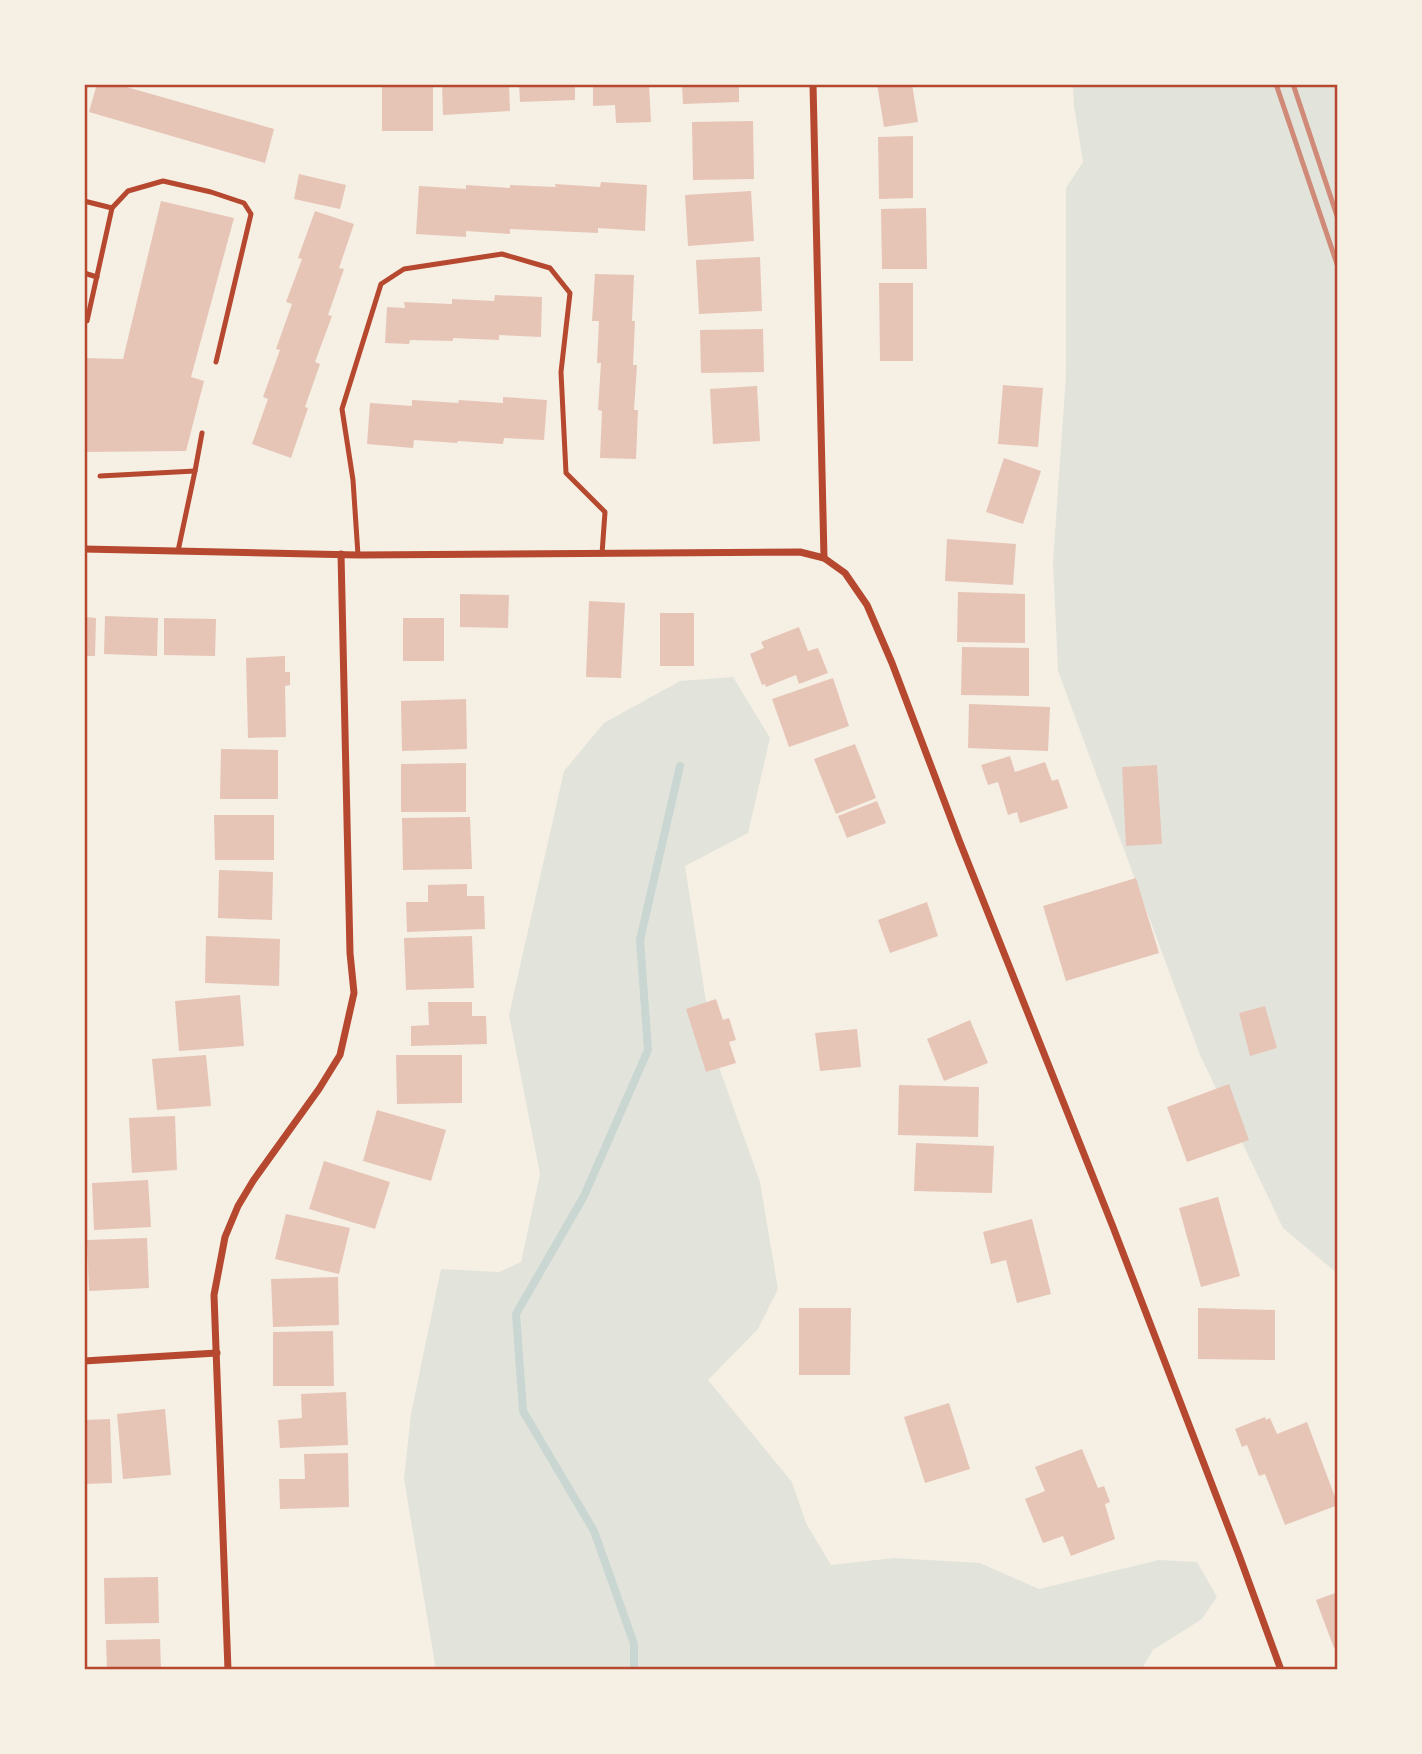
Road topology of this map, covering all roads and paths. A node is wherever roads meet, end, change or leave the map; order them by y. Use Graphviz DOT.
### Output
graph roads {
  1 [pos="813,84"];
  2 [pos="84,201"];
  3 [pos="113,208"];
  4 [pos="84,273"];
  5 [pos="97,276"];
  6 [pos="84,322"];
  7 [pos="216,362"];
  8 [pos="202,433"];
  9 [pos="195,471"];
  10 [pos="100,476"];
  11 [pos="84,549"];
  12 [pos="178,551"];
  13 [pos="341,554"];
  14 [pos="602,554"];
  15 [pos="358,555"];
  16 [pos="824,558"];
  17 [pos="217,1353"];
  18 [pos="84,1361"];
  19 [pos="228,1670"];
  20 [pos="1281,1670"];
  1 -- 16 [label="street"];
  2 -- 3 [label="lane"];
  3 -- 5 [label="lane"];
  3 -- 7 [label="lane"];
  4 -- 5 [label="lane"];
  5 -- 6 [label="lane"];
  8 -- 9 [label="lane"];
  9 -- 10 [label="lane"];
  9 -- 12 [label="lane"];
  11 -- 12 [label="street"];
  12 -- 13 [label="street"];
  13 -- 15 [label="street"];
  13 -- 17 [label="street"];
  14 -- 15 [label="street"];
  14 -- 15 [label="lane"];
  14 -- 16 [label="street"];
  16 -- 20 [label="street"];
  17 -- 18 [label="street"];
  17 -- 19 [label="street"];
}
